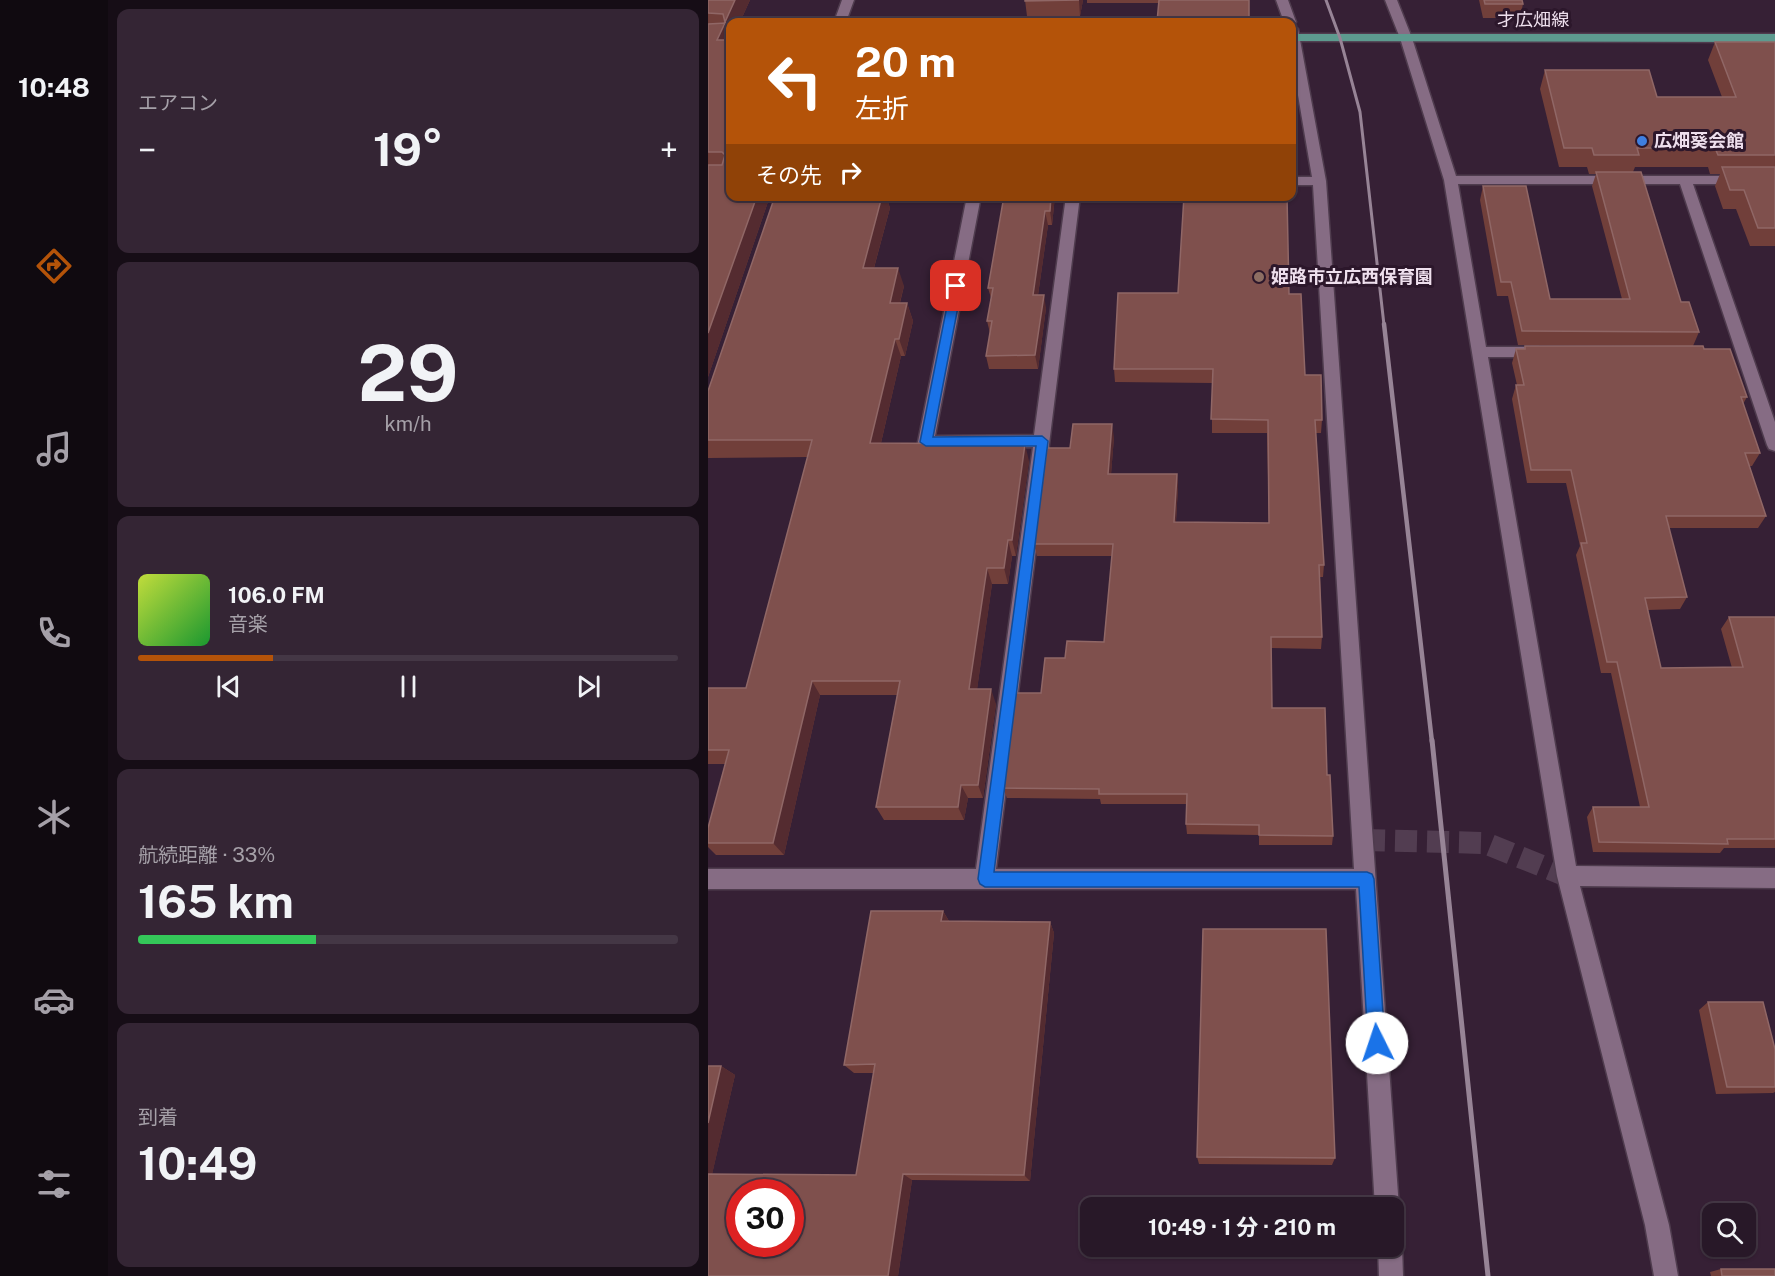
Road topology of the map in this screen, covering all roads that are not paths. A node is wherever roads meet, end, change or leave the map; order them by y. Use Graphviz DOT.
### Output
graph roads {
  1 [pos="848,0"];
  2 [pos="1282,0"];
  3 [pos="1391,0"];
  4 [pos="841,18"];
  5 [pos="1288,18"];
  6 [pos="1296,32"];
  7 [pos="1406,38"];
  8 [pos="1775,38"];
  9 [pos="1296,54"];
  10 [pos="1451,180"];
  11 [pos="1685,180"];
  12 [pos="1775,180"];
  13 [pos="1296,181"];
  14 [pos="1319,181"];
  15 [pos="973,201"];
  16 [pos="1072,201"];
  17 [pos="1478,352"];
  18 [pos="1559,352"];
  19 [pos="1042,441"];
  20 [pos="1775,445"];
  21 [pos="1567,876"];
  22 [pos="1775,878"];
  23 [pos="708,879"];
  24 [pos="985,879"];
  25 [pos="1367,879"];
  26 [pos="1386,1197"];
  27 [pos="1391,1257"];
  28 [pos="1392,1276"];
  29 [pos="1666,1276"];
  1 -- 4 [label="street"];
  2 -- 5 [label="street"];
  3 -- 7 [label="street"];
  6 -- 7 [label="main road, 才広畑線"];
  7 -- 8 [label="main road, 才広畑線"];
  7 -- 10 [label="street"];
  9 -- 14 [label="street"];
  10 -- 11 [label="street"];
  10 -- 17 [label="street"];
  11 -- 12 [label="street"];
  11 -- 20 [label="street"];
  13 -- 14 [label="street"];
  14 -- 25 [label="street"];
  15 -- 19 [label="street"];
  16 -- 19 [label="street"];
  17 -- 18 [label="street"];
  17 -- 21 [label="street"];
  19 -- 24 [label="street"];
  21 -- 22 [label="street"];
  21 -- 29 [label="street"];
  23 -- 24 [label="street"];
  24 -- 25 [label="street"];
  25 -- 26 [label="street"];
  27 -- 28 [label="street"];
}
